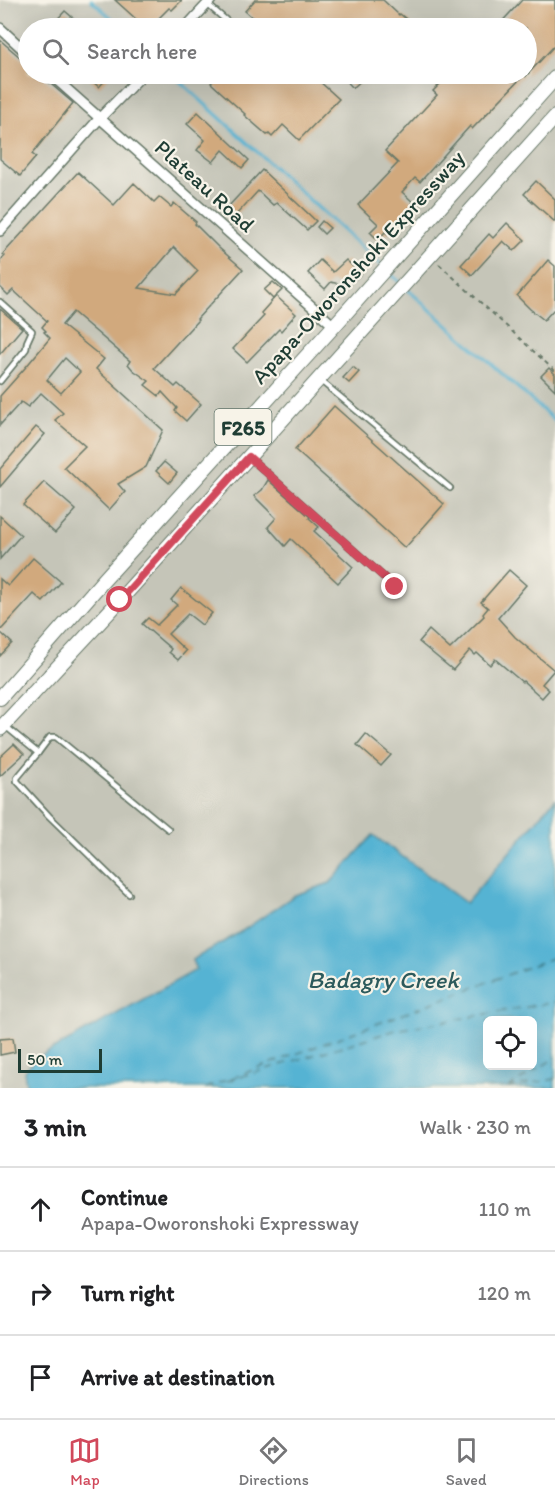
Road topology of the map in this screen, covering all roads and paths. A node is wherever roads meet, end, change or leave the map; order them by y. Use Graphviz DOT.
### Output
graph roads {
  1 [pos="209,2"];
  2 [pos="194,18"];
  3 [pos="225,18"];
  4 [pos="0,28"];
  5 [pos="18,45"];
  6 [pos="555,78"];
  7 [pos="61,84"];
  8 [pos="133,84"];
  9 [pos="555,117"];
  10 [pos="99,118"];
  11 [pos="0,231"];
  12 [pos="430,256"];
  13 [pos="0,302"];
  14 [pos="334,326"];
  15 [pos="555,371"];
  16 [pos="319,380"];
  17 [pos="0,381"];
  18 [pos="249,457"];
  19 [pos="450,488"];
  20 [pos="395,587"];
  21 [pos="0,698"];
  22 [pos="2,727"];
  23 [pos="38,753"];
  24 [pos="168,828"];
  25 [pos="129,894"];
  1 -- 2 [label="street"];
  1 -- 3 [label="lane"];
  4 -- 5 [label="street"];
  6 -- 14 [label="main road, Apapa-Oworonshoki Expressway / F265"];
  7 -- 10 [label="street, Plateau Road"];
  8 -- 10 [label="street"];
  9 -- 12 [label="main road, Apapa-Oworonshoki Expressway / F265"];
  10 -- 11 [label="street"];
  10 -- 14 [label="street, Plateau Road"];
  12 -- 15 [label="path"];
  12 -- 16 [label="main road, Apapa-Oworonshoki Expressway / F265"];
  13 -- 17 [label="lane"];
  14 -- 21 [label="main road, Apapa-Oworonshoki Expressway / F265"];
  16 -- 18 [label="main road, Apapa-Oworonshoki Expressway / F265"];
  16 -- 19 [label="lane"];
  18 -- 20 [label="lane"];
  18 -- 22 [label="main road, Apapa-Oworonshoki Expressway / F265"];
  22 -- 23 [label="lane"];
  23 -- 24 [label="lane"];
  23 -- 25 [label="lane"];
}
